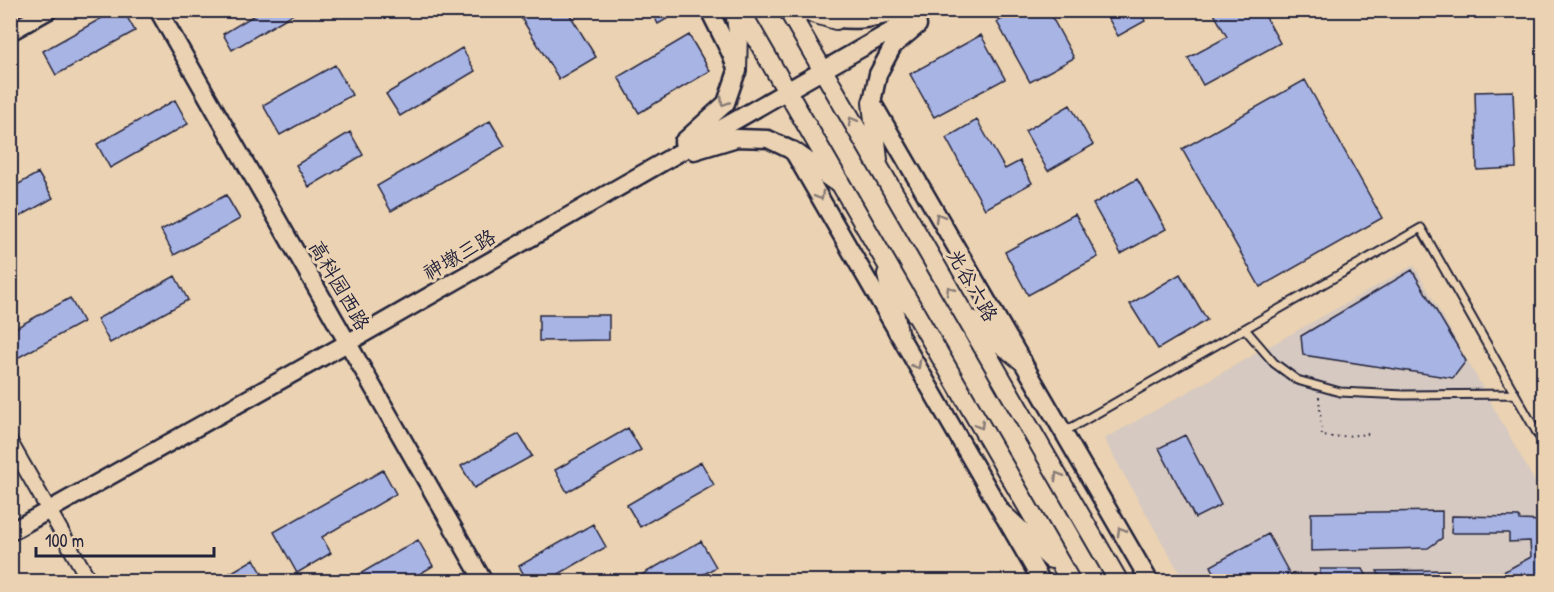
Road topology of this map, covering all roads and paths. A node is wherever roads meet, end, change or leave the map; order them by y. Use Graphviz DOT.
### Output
graph roads {
  1 [pos="49,10"];
  2 [pos="158,10"];
  3 [pos="709,10"];
  4 [pos="735,10"];
  5 [pos="740,10"];
  6 [pos="788,10"];
  7 [pos="802,10"];
  8 [pos="817,10"];
  9 [pos="905,10"];
  10 [pos="928,10"];
  11 [pos="934,10"];
  12 [pos="836,20"];
  13 [pos="10,32"];
  14 [pos="737,71"];
  15 [pos="823,71"];
  16 [pos="787,91"];
  17 [pos="872,102"];
  18 [pos="793,151"];
  19 [pos="661,162"];
  20 [pos="879,168"];
  21 [pos="842,188"];
  22 [pos="885,260"];
  23 [pos="963,313"];
  24 [pos="1245,329"];
  25 [pos="898,332"];
  26 [pos="349,342"];
  27 [pos="1022,361"];
  28 [pos="1319,393"];
  29 [pos="1514,394"];
  30 [pos="1064,432"];
  31 [pos="1369,434"];
  32 [pos="10,442"];
  33 [pos="1544,445"];
  34 [pos="49,510"];
  35 [pos="1004,515"];
  36 [pos="10,532"];
  37 [pos="1068,577"];
  38 [pos="90,582"];
  39 [pos="484,582"];
  40 [pos="1042,582"];
  41 [pos="1119,582"];
  42 [pos="1150,582"];
  1 -- 13 [label="street"];
  2 -- 26 [label="street, 高科园西路"];
  3 -- 14 [label="street"];
  4 -- 14 [label="main road"];
  5 -- 16 [label="main road"];
  6 -- 15 [label="main road, 光谷六路"];
  7 -- 12 [label="main road"];
  8 -- 12 [label="street"];
  9 -- 12 [label="street"];
  10 -- 15 [label="street, 神墩三路"];
  11 -- 17 [label="street"];
  14 -- 19 [label="street, one-way"];
  15 -- 16 [label="street, 神墩三路"];
  20 -- 15 [label="main road, 光谷六路, one-way"];
  16 -- 19 [label="street, 神墩三路"];
  16 -- 21 [label="main road"];
  17 -- 20 [label="main road"];
  27 -- 17 [label="street, one-way"];
  18 -- 19 [label="street"];
  18 -- 21 [label="main road"];
  18 -- 25 [label="street, one-way"];
  19 -- 26 [label="street, 神墩三路"];
  23 -- 20 [label="main road, 光谷六路, one-way"];
  21 -- 22 [label="main road"];
  22 -- 25 [label="main road"];
  22 -- 37 [label="main road, one-way"];
  23 -- 27 [label="main road"];
  41 -- 23 [label="main road, 光谷六路, one-way"];
  24 -- 29 [label="lane"];
  24 -- 29 [label="lane"];
  24 -- 30 [label="lane"];
  25 -- 35 [label="street, one-way"];
  26 -- 34 [label="street, 神墩三路"];
  26 -- 39 [label="street, 高科园西路"];
  27 -- 30 [label="street"];
  28 -- 31 [label="path"];
  29 -- 33 [label="lane"];
  42 -- 30 [label="street, one-way"];
  32 -- 34 [label="street"];
  34 -- 36 [label="street, 神墩三路"];
  34 -- 38 [label="street"];
  35 -- 37 [label="main road"];
  35 -- 40 [label="street"];
}
